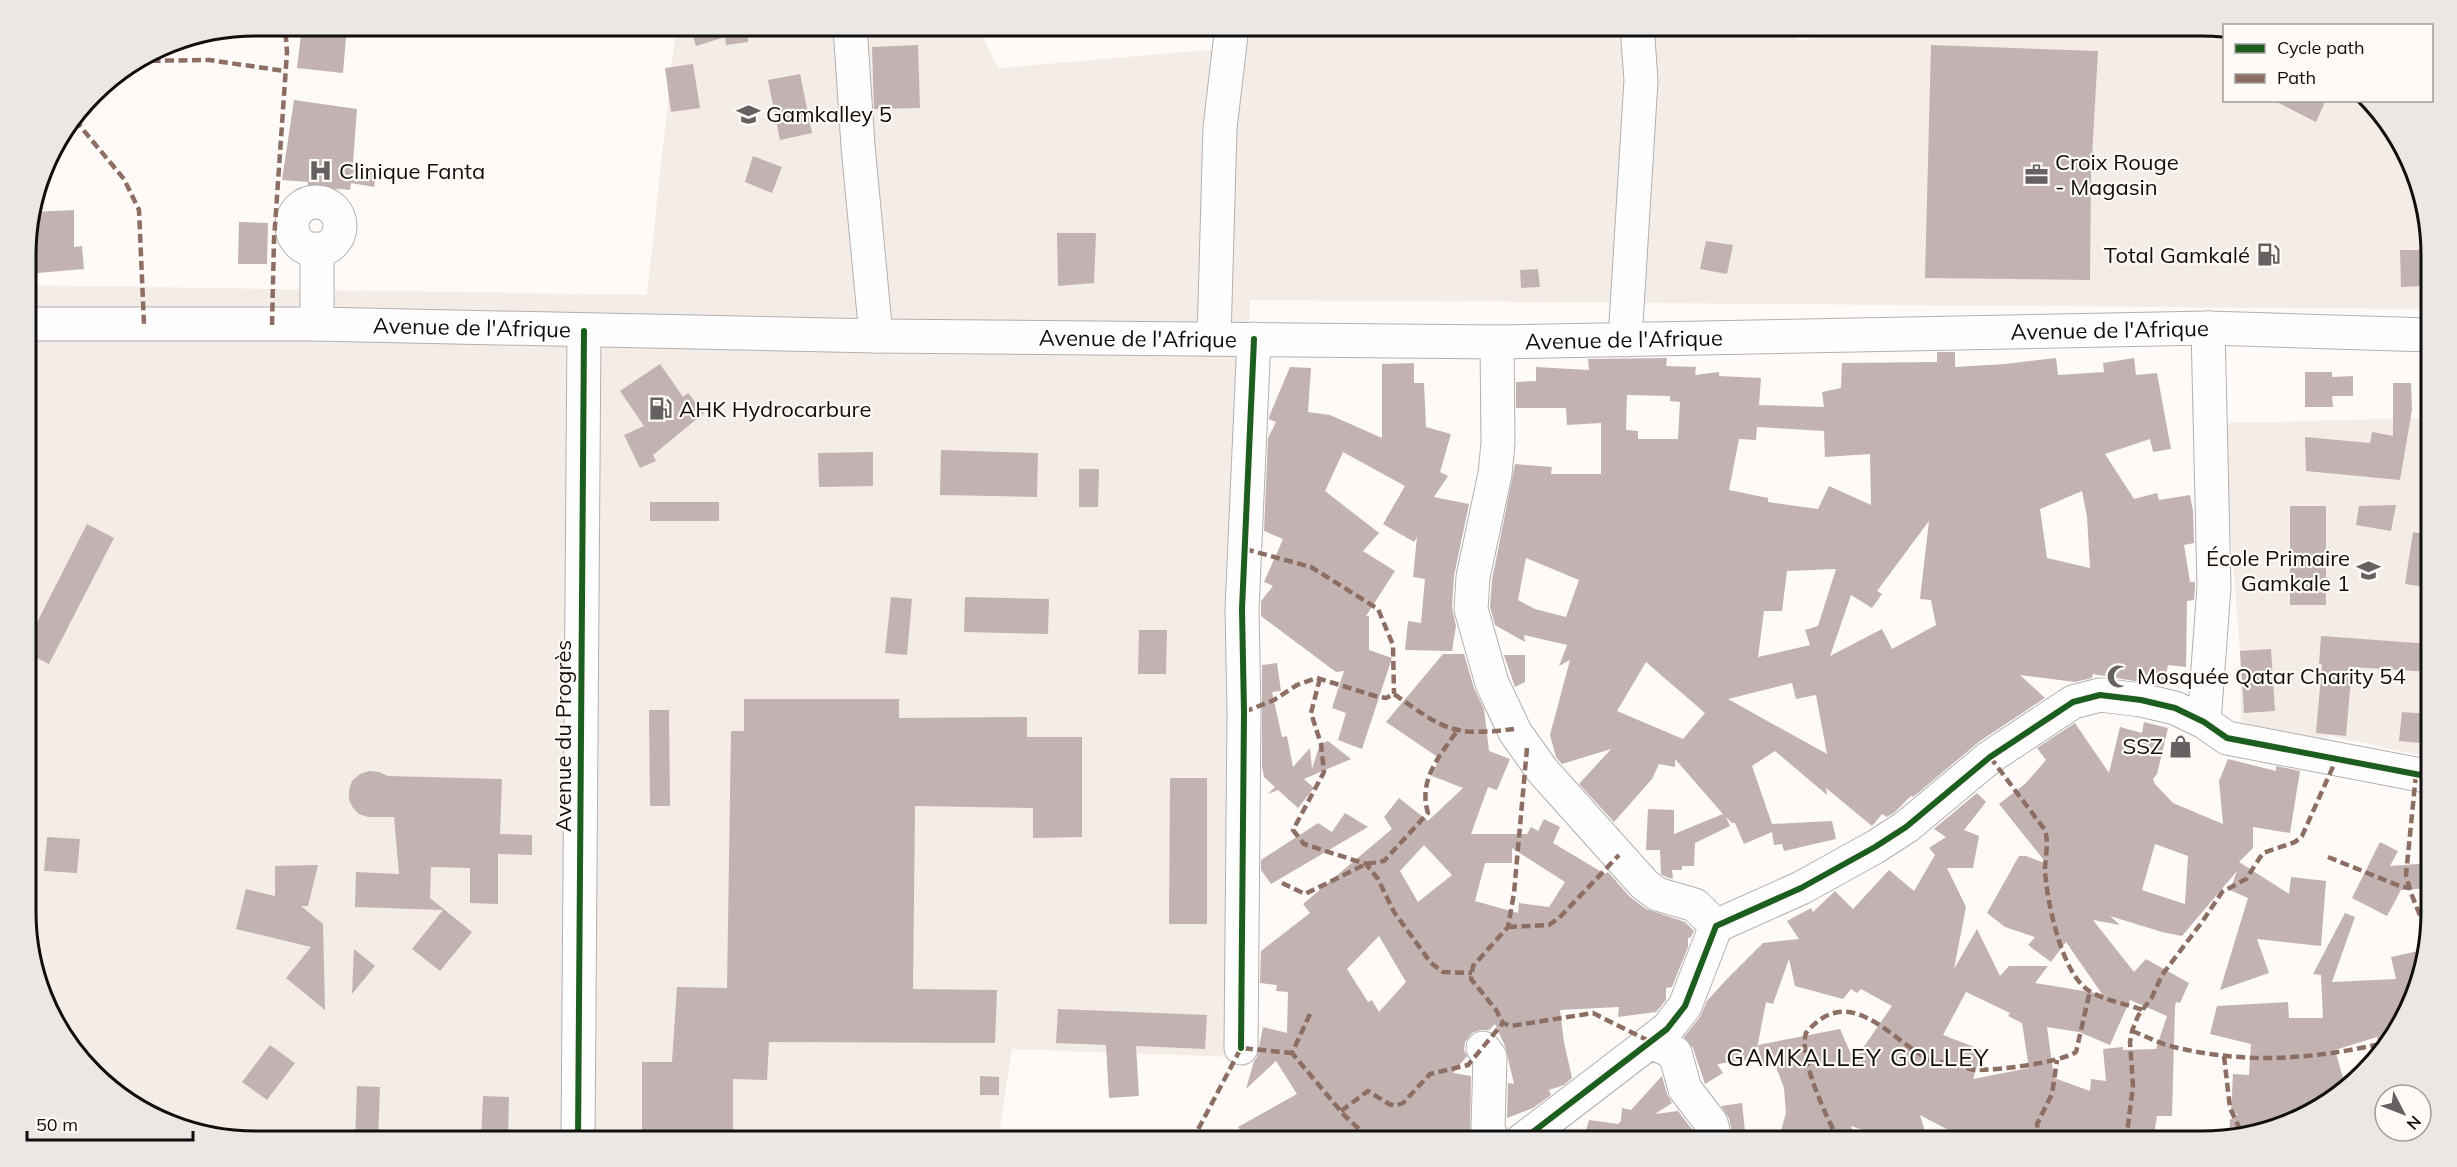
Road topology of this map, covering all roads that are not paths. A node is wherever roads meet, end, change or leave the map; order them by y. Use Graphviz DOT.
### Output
graph roads {
  1 [pos="851,36"];
  2 [pos="1231,36"];
  3 [pos="1638,36"];
  4 [pos="317,249"];
  5 [pos="36,324"];
  6 [pos="317,324"];
  7 [pos="2208,328"];
  8 [pos="584,332"];
  9 [pos="2421,335"];
  10 [pos="876,336"];
  11 [pos="1214,339"];
  12 [pos="1254,339"];
  13 [pos="1625,340"];
  14 [pos="1497,342"];
  15 [pos="2204,722"];
  16 [pos="2421,775"];
  17 [pos="1716,926"];
  18 [pos="1651,1042"];
  19 [pos="1241,1048"];
  20 [pos="1483,1048"];
  21 [pos="578,1131"];
  22 [pos="1489,1131"];
  23 [pos="1534,1131"];
  24 [pos="1713,1131"];
  1 -- 10 [label="street"];
  2 -- 11 [label="street"];
  3 -- 13 [label="street"];
  4 -- 6 [label="street"];
  5 -- 6 [label="street, Avenue de l'Afrique"];
  6 -- 8 [label="street, Avenue de l'Afrique"];
  7 -- 9 [label="street, Avenue de l'Afrique"];
  7 -- 13 [label="street, Avenue de l'Afrique"];
  7 -- 15 [label="street"];
  8 -- 10 [label="street, Avenue de l'Afrique"];
  8 -- 21 [label="street, Avenue du Progrès"];
  10 -- 11 [label="street, Avenue de l'Afrique"];
  11 -- 12 [label="street, Avenue de l'Afrique"];
  12 -- 14 [label="street, Avenue de l'Afrique"];
  12 -- 19 [label="street"];
  13 -- 14 [label="street, Avenue de l'Afrique"];
  14 -- 17 [label="street"];
  15 -- 16 [label="street"];
  15 -- 17 [label="street"];
  17 -- 18 [label="street"];
  18 -- 23 [label="street"];
  18 -- 24 [label="street"];
  20 -- 22 [label="street"];
}
